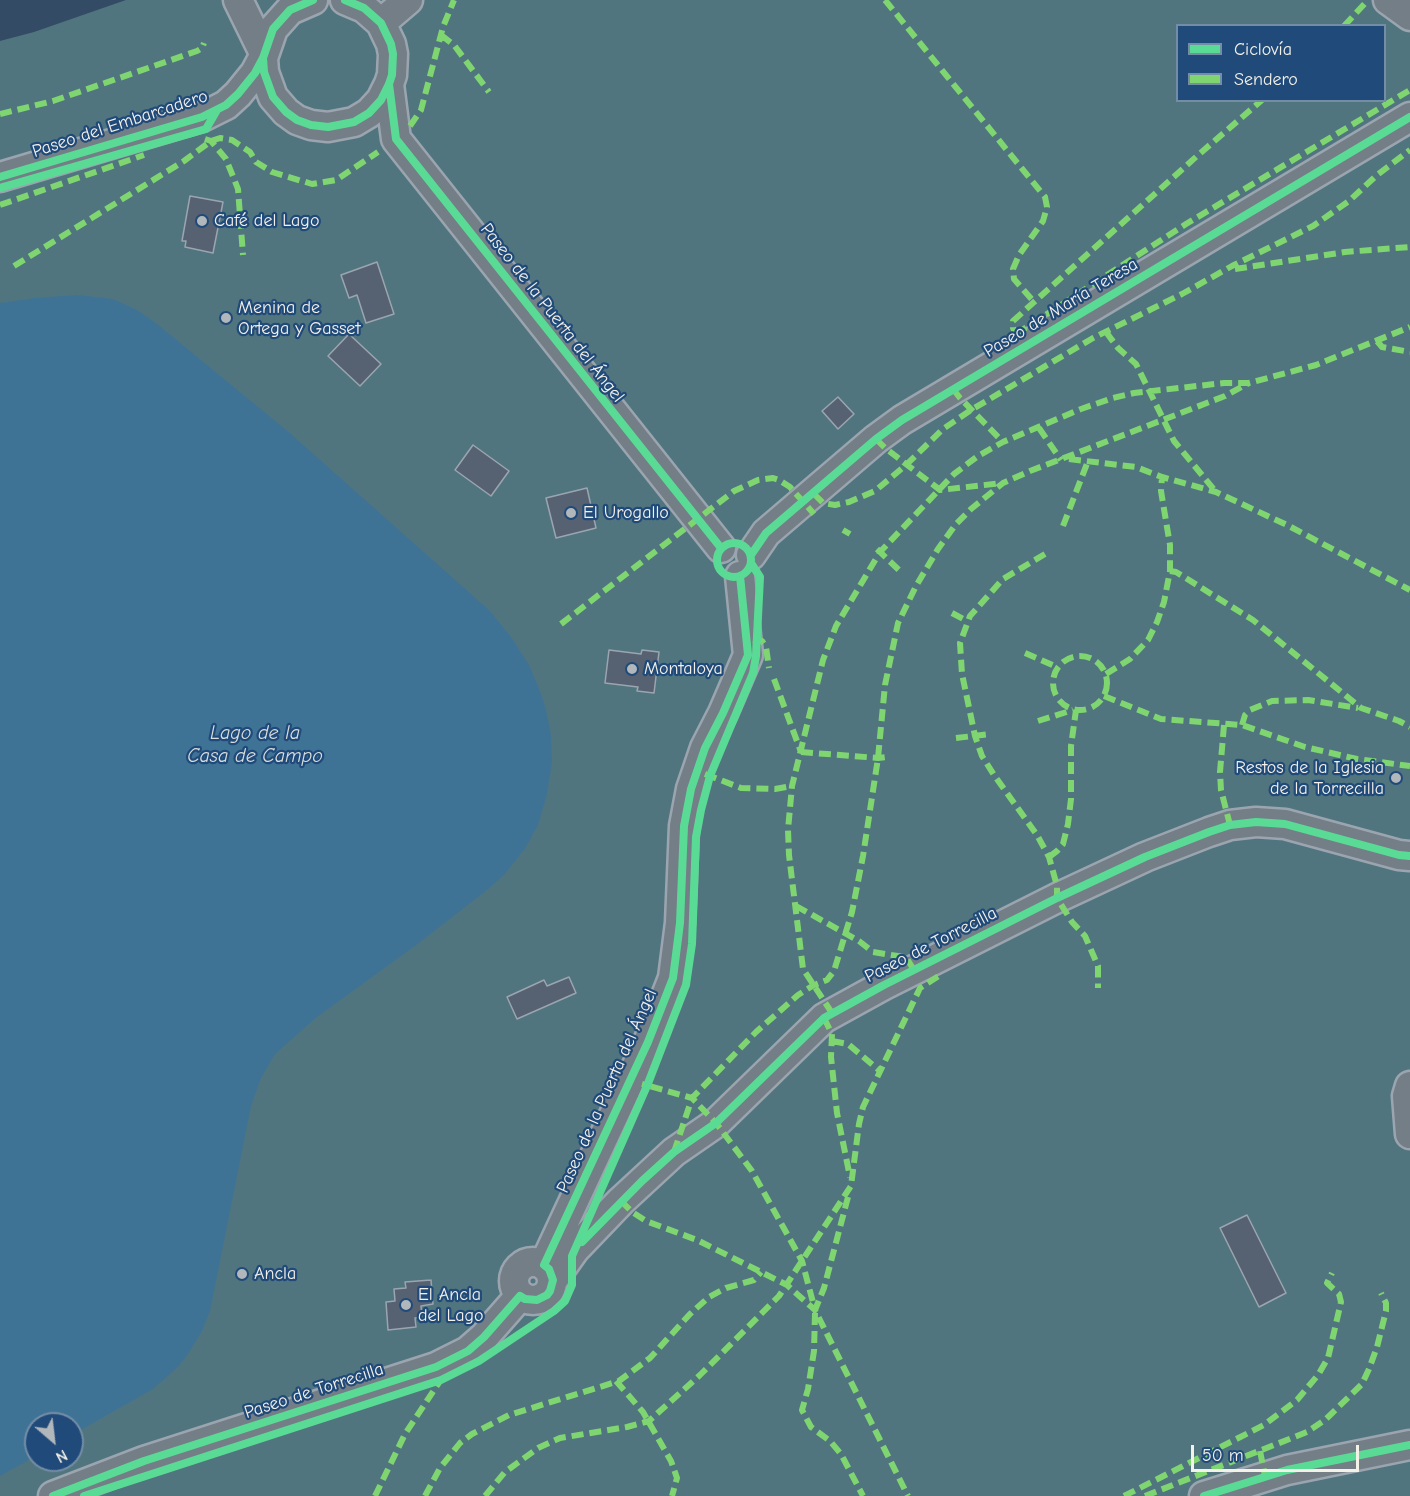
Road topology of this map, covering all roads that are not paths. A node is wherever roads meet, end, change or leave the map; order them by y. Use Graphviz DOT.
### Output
graph roads {
  1 [pos="238,0"];
  2 [pos="313,0"];
  3 [pos="345,0"];
  4 [pos="408,0"];
  5 [pos="1388,0"];
  6 [pos="1410,16"];
  7 [pos="381,23"];
  8 [pos="263,56"];
  9 [pos="389,84"];
  10 [pos="1410,117"];
  11 [pos="337,127"];
  12 [pos="396,139"];
  13 [pos="0,177"];
  14 [pos="745,566"];
  15 [pos="1410,856"];
  16 [pos="1410,1086"];
  17 [pos="1410,1134"];
  18 [pos="549,1273"];
  19 [pos="1410,1445"];
  20 [pos="52,1496"];
  21 [pos="1204,1496"];
  1 -- 8 [label="street"];
  2 -- 8 [label="street, Paseo del Embarcadero"];
  3 -- 7 [label="street"];
  4 -- 7 [label="street"];
  5 -- 6 [label="street"];
  7 -- 9 [label="street"];
  8 -- 11 [label="street"];
  8 -- 13 [label="street, Paseo del Embarcadero"];
  9 -- 11 [label="street"];
  9 -- 12 [label="street"];
  10 -- 14 [label="street, Paseo de María Teresa"];
  11 -- 12 [label="street"];
  12 -- 14 [label="street, Paseo de la Puerta del Ángel"];
  14 -- 18 [label="street, Paseo de la Puerta del Ángel"];
  15 -- 18 [label="street, Paseo de Torrecilla"];
  16 -- 17 [label="street"];
  18 -- 20 [label="street, Paseo de Torrecilla"];
  19 -- 21 [label="street"];
}
